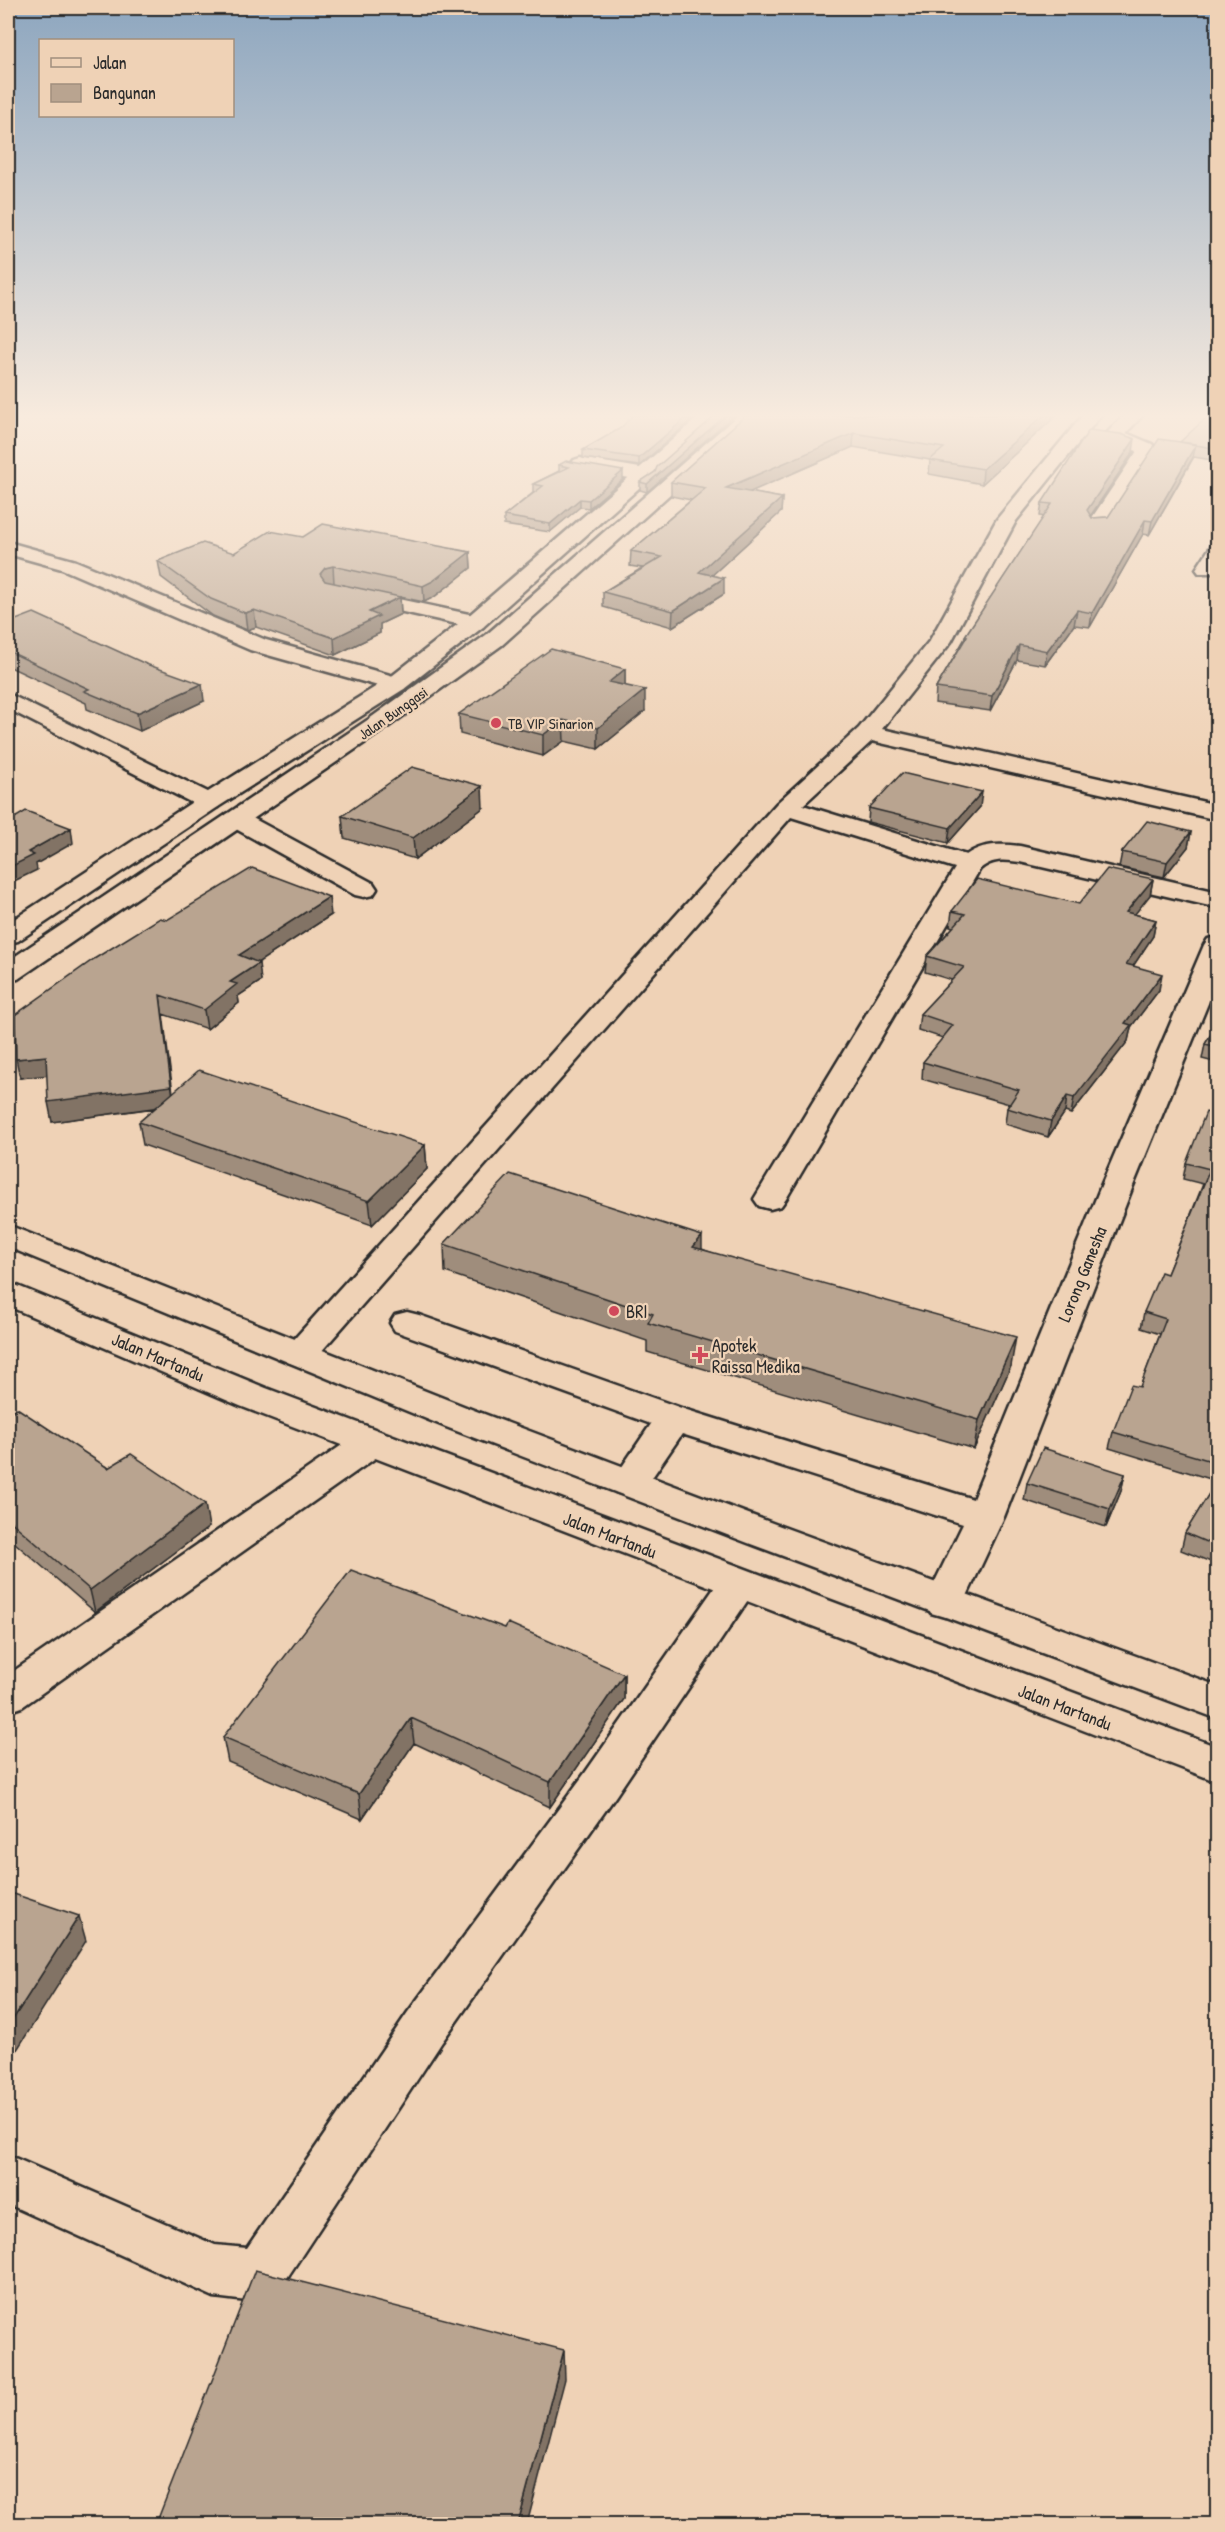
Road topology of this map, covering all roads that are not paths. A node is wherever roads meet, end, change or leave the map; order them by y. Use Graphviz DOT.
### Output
graph roads {
  1 [pos="577,533"];
  2 [pos="615,533"];
  3 [pos="999,533"];
  4 [pos="8,548"];
  5 [pos="1218,550"];
  6 [pos="1206,569"];
  7 [pos="527,576"];
  8 [pos="559,583"];
  9 [pos="334,591"];
  10 [pos="475,622"];
  11 [pos="396,684"];
  12 [pos="11,702"];
  13 [pos="867,733"];
  14 [pos="209,802"];
  15 [pos="786,808"];
  16 [pos="1218,813"];
  17 [pos="236,819"];
  18 [pos="970,864"];
  19 [pos="364,889"];
  20 [pos="1218,900"];
  21 [pos="8,935"];
  22 [pos="1217,946"];
  23 [pos="8,973"];
  24 [pos="770,1199"];
  25 [pos="8,1235"];
  26 [pos="8,1293"];
  27 [pos="408,1323"];
  28 [pos="300,1354"];
  29 [pos="674,1419"];
  30 [pos="371,1443"];
  31 [pos="629,1483"];
  32 [pos="985,1517"];
  33 [pos="738,1584"];
  34 [pos="945,1602"];
  35 [pos="8,1696"];
  36 [pos="1218,1703"];
  37 [pos="1218,1765"];
  38 [pos="8,2179"];
  1 -- 7 [label="main road, Jalan Bunggasi"];
  2 -- 8 [label="main road, Jalan Bunggasi"];
  3 -- 13 [label="main road"];
  4 -- 11 [label="main road"];
  5 -- 6 [label="main road"];
  7 -- 8 [label="main road"];
  7 -- 10 [label="main road, Jalan Bunggasi"];
  8 -- 17 [label="main road, Jalan Bunggasi"];
  9 -- 10 [label="main road"];
  10 -- 11 [label="main road, Jalan Bunggasi"];
  11 -- 14 [label="main road, Jalan Bunggasi"];
  12 -- 14 [label="main road"];
  13 -- 15 [label="main road"];
  13 -- 16 [label="main road"];
  14 -- 21 [label="main road, Jalan Bunggasi"];
  15 -- 18 [label="main road"];
  15 -- 28 [label="main road"];
  17 -- 19 [label="main road"];
  17 -- 23 [label="main road, Jalan Bunggasi"];
  18 -- 20 [label="main road"];
  18 -- 24 [label="main road"];
  22 -- 32 [label="main road, Lorong Ganesha"];
  25 -- 28 [label="main road"];
  26 -- 30 [label="main road, Jalan Martandu"];
  27 -- 29 [label="main road"];
  28 -- 31 [label="main road"];
  29 -- 31 [label="main road"];
  29 -- 32 [label="main road"];
  30 -- 33 [label="main road, Jalan Martandu"];
  30 -- 35 [label="main road"];
  31 -- 34 [label="main road"];
  32 -- 34 [label="main road, Lorong Ganesha"];
  33 -- 37 [label="main road, Jalan Martandu"];
  33 -- 38 [label="main road"];
  34 -- 36 [label="main road"];
}
